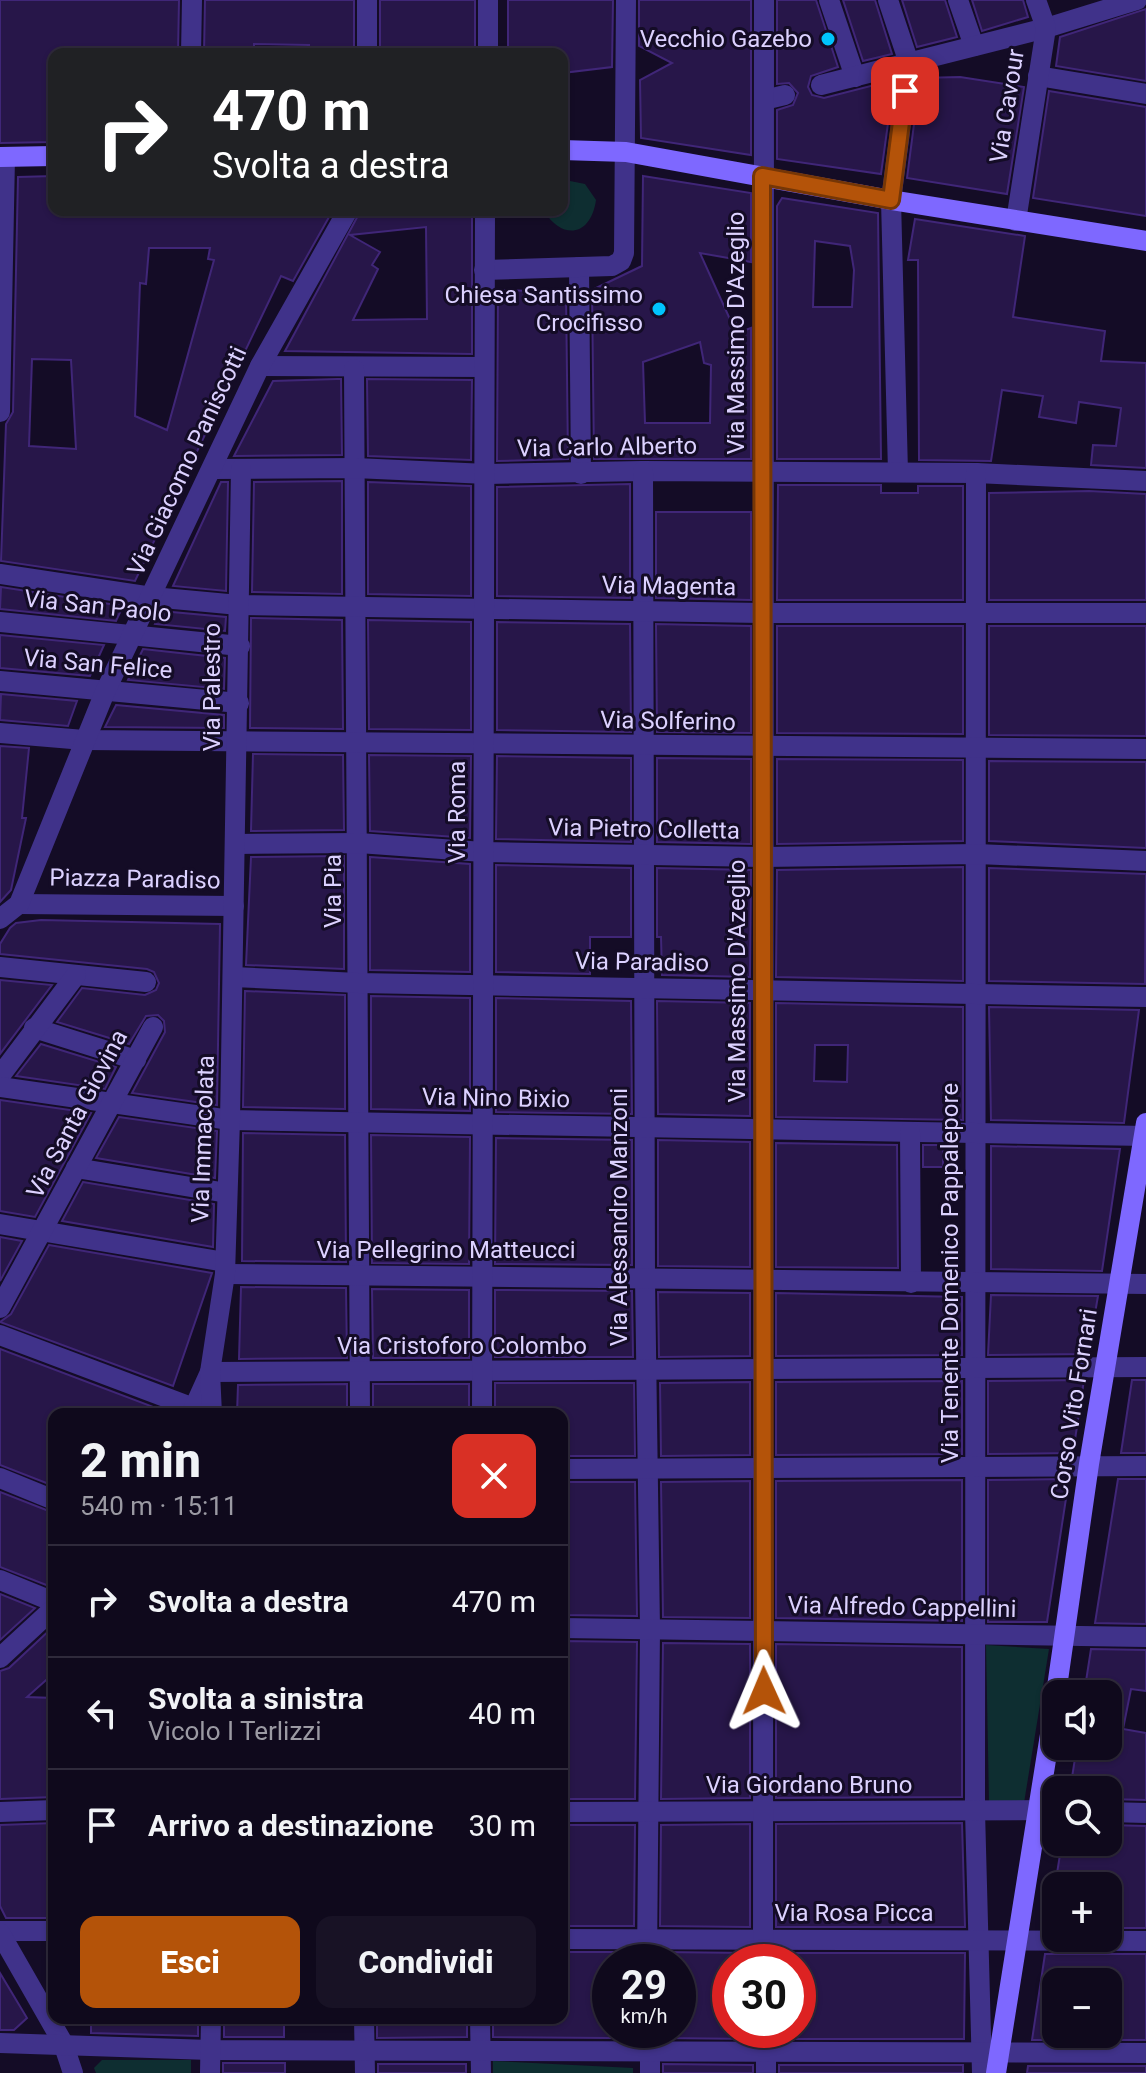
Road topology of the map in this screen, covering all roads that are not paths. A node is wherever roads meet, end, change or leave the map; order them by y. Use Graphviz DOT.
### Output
graph roads {
  1 [pos="192,0"];
  2 [pos="367,0"];
  3 [pos="488,0"];
  4 [pos="626,0"];
  5 [pos="764,0"];
  6 [pos="829,0"];
  7 [pos="888,0"];
  8 [pos="958,0"];
  9 [pos="1036,0"];
  10 [pos="1137,0"];
  11 [pos="1046,28"];
  12 [pos="974,46"];
  13 [pos="191,48"];
  14 [pos="367,48"];
  15 [pos="488,48"];
  16 [pos="909,63"];
  17 [pos="1038,76"];
  18 [pos="855,77"];
  19 [pos="821,85"];
  20 [pos="1146,94"];
  21 [pos="785,95"];
  22 [pos="764,100"];
  23 [pos="568,150"];
  24 [pos="626,152"];
  25 [pos="48,156"];
  26 [pos="3,157"];
  27 [pos="762,176"];
  28 [pos="891,200"];
  29 [pos="345,216"];
  30 [pos="485,216"];
  31 [pos="1016,221"];
  32 [pos="1146,241"];
  33 [pos="579,267"];
  34 [pos="484,270"];
  35 [pos="260,366"];
  36 [pos="484,367"];
  37 [pos="354,369"];
  38 [pos="1,381"];
  39 [pos="0,412"];
  40 [pos="355,468"];
  41 [pos="213,469"];
  42 [pos="241,469"];
  43 [pos="643,471"];
  44 [pos="762,472"];
  45 [pos="898,472"];
  46 [pos="976,473"];
  47 [pos="487,474"];
  48 [pos="581,474"];
  49 [pos="1146,481"];
  50 [pos="0,574"];
  51 [pos="152,597"];
  52 [pos="239,605"];
  53 [pos="356,607"];
  54 [pos="482,609"];
  55 [pos="643,611"];
  56 [pos="977,611"];
  57 [pos="762,613"];
  58 [pos="1146,613"];
  59 [pos="0,622"];
  60 [pos="134,635"];
  61 [pos="240,646"];
  62 [pos="0,681"];
  63 [pos="105,692"];
  64 [pos="239,703"];
  65 [pos="0,733"];
  66 [pos="84,740"];
  67 [pos="238,740"];
  68 [pos="359,740"];
  69 [pos="483,743"];
  70 [pos="978,746"];
  71 [pos="644,747"];
  72 [pos="762,748"];
  73 [pos="1146,749"];
  74 [pos="359,843"];
  75 [pos="237,844"];
  76 [pos="483,852"];
  77 [pos="977,854"];
  78 [pos="644,855"];
  79 [pos="763,857"];
  80 [pos="1146,861"];
  81 [pos="19,904"];
  82 [pos="234,906"];
  83 [pos="0,919"];
  84 [pos="0,967"];
  85 [pos="76,975"];
  86 [pos="233,977"];
  87 [pos="146,982"];
  88 [pos="358,983"];
  89 [pos="483,985"];
  90 [pos="644,989"];
  91 [pos="763,991"];
  92 [pos="977,992"];
  93 [pos="1146,997"];
  94 [pos="153,1027"];
  95 [pos="34,1028"];
  96 [pos="136,1060"];
  97 [pos="0,1076"];
  98 [pos="0,1087"];
  99 [pos="112,1102"];
  100 [pos="230,1120"];
  101 [pos="359,1121"];
  102 [pos="483,1125"];
  103 [pos="645,1126"];
  104 [pos="763,1129"];
  105 [pos="1145,1131"];
  106 [pos="910,1132"];
  107 [pos="974,1132"];
  108 [pos="76,1168"];
  109 [pos="227,1193"];
  110 [pos="0,1224"];
  111 [pos="44,1231"];
  112 [pos="225,1268"];
  113 [pos="484,1275"];
  114 [pos="360,1276"];
  115 [pos="645,1278"];
  116 [pos="763,1281"];
  117 [pos="911,1283"];
  118 [pos="974,1284"];
  119 [pos="1120,1284"];
  120 [pos="1146,1284"];
  121 [pos="0,1308"];
  122 [pos="0,1335"];
  123 [pos="976,1367"];
  124 [pos="1146,1367"];
  125 [pos="1104,1368"];
  126 [pos="763,1369"];
  127 [pos="646,1370"];
  128 [pos="210,1372"];
  129 [pos="483,1372"];
  130 [pos="361,1373"];
  131 [pos="189,1408"];
  132 [pos="200,1408"];
  133 [pos="360,1408"];
  134 [pos="482,1408"];
  135 [pos="1089,1464"];
  136 [pos="976,1466"];
  137 [pos="1146,1466"];
  138 [pos="568,1469"];
  139 [pos="647,1469"];
  140 [pos="763,1469"];
  141 [pos="0,1478"];
  142 [pos="48,1498"];
  143 [pos="0,1580"];
  144 [pos="48,1602"];
  145 [pos="48,1611"];
  146 [pos="568,1628"];
  147 [pos="650,1629"];
  148 [pos="763,1631"];
  149 [pos="976,1633"];
  150 [pos="1065,1636"];
  151 [pos="1146,1637"];
  152 [pos="0,1658"];
  153 [pos="1058,1680"];
  154 [pos="48,1810"];
  155 [pos="1042,1810"];
  156 [pos="646,1811"];
  157 [pos="765,1811"];
  158 [pos="975,1811"];
  159 [pos="0,1812"];
  160 [pos="568,1812"];
  161 [pos="1122,1812"];
  162 [pos="1146,1813"];
  163 [pos="1042,1837"];
  164 [pos="48,1931"];
  165 [pos="0,1932"];
  166 [pos="568,1939"];
  167 [pos="646,1939"];
  168 [pos="762,1939"];
  169 [pos="977,1940"];
  170 [pos="1019,1940"];
  171 [pos="1146,1941"];
  172 [pos="646,1944"];
  173 [pos="762,1944"];
  174 [pos="48,2017"];
  175 [pos="52,2024"];
  176 [pos="211,2024"];
  177 [pos="364,2024"];
  178 [pos="480,2024"];
  179 [pos="816,2042"];
  180 [pos="0,2043"];
  181 [pos="63,2043"];
  182 [pos="592,2043"];
  183 [pos="365,2048"];
  184 [pos="650,2048"];
  185 [pos="766,2048"];
  186 [pos="210,2050"];
  187 [pos="480,2050"];
  188 [pos="989,2050"];
  189 [pos="1146,2053"];
  190 [pos="73,2073"];
  191 [pos="210,2073"];
  192 [pos="365,2073"];
  193 [pos="481,2073"];
  194 [pos="650,2073"];
  195 [pos="766,2073"];
  196 [pos="982,2073"];
  197 [pos="996,2073"];
  1 -- 13 [label="street"];
  2 -- 14 [label="street"];
  3 -- 15 [label="street"];
  4 -- 24 [label="street"];
  5 -- 22 [label="street, Via Massimo D'Azeglio"];
  6 -- 18 [label="street"];
  7 -- 16 [label="street"];
  8 -- 12 [label="street"];
  9 -- 11 [label="street, Via Cavour"];
  10 -- 11 [label="street"];
  11 -- 12 [label="street"];
  11 -- 17 [label="street, Via Cavour"];
  12 -- 16 [label="street"];
  16 -- 18 [label="street"];
  16 -- 28 [label="street"];
  17 -- 20 [label="street"];
  17 -- 31 [label="street, Via Cavour"];
  18 -- 19 [label="street"];
  21 -- 22 [label="street"];
  22 -- 27 [label="street, Via Massimo D'Azeglio"];
  23 -- 24 [label="street"];
  24 -- 27 [label="street"];
  24 -- 33 [label="street"];
  25 -- 26 [label="street"];
  26 -- 38 [label="street"];
  27 -- 28 [label="street"];
  27 -- 44 [label="street, Via Massimo D'Azeglio"];
  28 -- 31 [label="street"];
  28 -- 45 [label="street"];
  29 -- 35 [label="street, Via Giacomo Paniscotti"];
  30 -- 34 [label="street, Via Roma"];
  31 -- 32 [label="street"];
  33 -- 34 [label="street"];
  33 -- 48 [label="street"];
  34 -- 36 [label="street, Via Roma"];
  35 -- 37 [label="street"];
  35 -- 41 [label="street, Via Giacomo Paniscotti"];
  36 -- 37 [label="street"];
  36 -- 47 [label="street, Via Roma"];
  37 -- 40 [label="street, Via Pia"];
  38 -- 39 [label="street"];
  40 -- 42 [label="street, Via Carlo Alberto"];
  40 -- 47 [label="street, Via Carlo Alberto"];
  40 -- 53 [label="street, Via Pia"];
  41 -- 42 [label="street, Via Carlo Alberto"];
  41 -- 51 [label="street, Via Giacomo Paniscotti"];
  42 -- 52 [label="street, Via Palestro"];
  43 -- 44 [label="street, Via Carlo Alberto"];
  43 -- 48 [label="street, Via Carlo Alberto"];
  43 -- 55 [label="street, Via Alessandro Manzoni"];
  44 -- 45 [label="street, Via Carlo Alberto"];
  44 -- 57 [label="street, Via Massimo D'Azeglio"];
  45 -- 46 [label="street, Via Carlo Alberto"];
  46 -- 49 [label="street, Via Carlo Alberto"];
  46 -- 56 [label="street, Via Tenente Domenico Pappalepore"];
  47 -- 48 [label="street, Via Carlo Alberto"];
  47 -- 54 [label="street, Via Roma"];
  50 -- 51 [label="street, Via Magenta"];
  51 -- 52 [label="street, Via Magenta"];
  51 -- 60 [label="street, Via Giacomo Paniscotti"];
  52 -- 53 [label="street, Via Magenta"];
  52 -- 61 [label="street, Via Palestro"];
  53 -- 54 [label="street, Via Magenta"];
  53 -- 68 [label="street, Via Pia"];
  54 -- 55 [label="street, Via Magenta"];
  54 -- 69 [label="street, Via Roma"];
  55 -- 57 [label="street, Via Magenta"];
  55 -- 71 [label="street, Via Alessandro Manzoni"];
  56 -- 57 [label="street, Via Magenta"];
  56 -- 58 [label="street, Via Magenta"];
  56 -- 70 [label="street, Via Tenente Domenico Pappalepore"];
  57 -- 72 [label="street, Via Massimo D'Azeglio"];
  59 -- 60 [label="street, Via San Paolo"];
  60 -- 61 [label="street, Via San Paolo"];
  60 -- 63 [label="street, Via Giacomo Paniscotti"];
  61 -- 64 [label="street, Via Palestro"];
  62 -- 63 [label="street, Via San Felice"];
  63 -- 64 [label="street, Via San Felice"];
  63 -- 66 [label="street, Via Giacomo Paniscotti"];
  64 -- 67 [label="street, Via Palestro"];
  65 -- 66 [label="street, Via Solferino"];
  66 -- 67 [label="street, Via Solferino"];
  66 -- 81 [label="street, Piazza Paradiso"];
  67 -- 68 [label="street, Via Solferino"];
  67 -- 75 [label="street, Via Palestro"];
  68 -- 69 [label="street, Via Solferino"];
  68 -- 74 [label="street, Via Pia"];
  69 -- 71 [label="street, Via Solferino"];
  69 -- 76 [label="street, Via Roma"];
  70 -- 72 [label="street, Via Solferino"];
  70 -- 73 [label="street, Via Solferino"];
  70 -- 77 [label="street, Via Tenente Domenico Pappalepore"];
  71 -- 72 [label="street, Via Solferino"];
  71 -- 78 [label="street, Via Alessandro Manzoni"];
  72 -- 79 [label="street, Via Massimo D'Azeglio"];
  74 -- 75 [label="street, Via Pietro Colletta"];
  74 -- 76 [label="street, Via Pietro Colletta"];
  74 -- 88 [label="street, Via Pia"];
  75 -- 82 [label="street, Via Palestro"];
  76 -- 78 [label="street, Via Pietro Colletta"];
  76 -- 89 [label="street, Via Roma"];
  77 -- 79 [label="street, Via Pietro Colletta"];
  77 -- 80 [label="street, Via Pietro Colletta"];
  77 -- 92 [label="street, Via Tenente Domenico Pappalepore"];
  78 -- 79 [label="street, Via Pietro Colletta"];
  78 -- 90 [label="street, Via Alessandro Manzoni"];
  79 -- 91 [label="street, Via Massimo D'Azeglio"];
  81 -- 82 [label="street, Piazza Paradiso"];
  81 -- 83 [label="street"];
  82 -- 86 [label="street, Via Immacolata"];
  84 -- 85 [label="street"];
  85 -- 87 [label="street"];
  85 -- 95 [label="street"];
  86 -- 88 [label="street, Via Paradiso"];
  86 -- 100 [label="street, Via Immacolata"];
  88 -- 89 [label="street, Via Paradiso"];
  88 -- 101 [label="street, Via Pia"];
  89 -- 90 [label="street, Via Paradiso"];
  89 -- 102 [label="street, Via Roma"];
  90 -- 91 [label="street, Via Paradiso"];
  90 -- 103 [label="street, Via Alessandro Manzoni"];
  91 -- 92 [label="street, Via Paradiso"];
  91 -- 104 [label="street, Via Massimo D'Azeglio"];
  92 -- 93 [label="street, Via Paradiso"];
  92 -- 107 [label="street, Via Tenente Domenico Pappalepore"];
  94 -- 96 [label="street, Via Santa Giovina"];
  95 -- 96 [label="street"];
  95 -- 97 [label="street"];
  96 -- 99 [label="street, Via Santa Giovina"];
  98 -- 99 [label="street, Via Nino Bixio"];
  99 -- 100 [label="street, Via Nino Bixio"];
  99 -- 108 [label="street, Via Santa Giovina"];
  100 -- 101 [label="street, Via Nino Bixio"];
  100 -- 109 [label="street, Via Immacolata"];
  101 -- 102 [label="street, Via Nino Bixio"];
  101 -- 114 [label="street, Via Pia"];
  102 -- 103 [label="street, Via Nino Bixio"];
  102 -- 113 [label="street, Via Roma"];
  103 -- 104 [label="street, Via Nino Bixio"];
  103 -- 115 [label="street, Via Alessandro Manzoni"];
  104 -- 106 [label="street, Via Nino Bixio"];
  104 -- 116 [label="street, Via Massimo D'Azeglio"];
  105 -- 107 [label="street, Via Nino Bixio"];
  105 -- 119 [label="street, Corso Vito Fornari"];
  106 -- 107 [label="street, Via Nino Bixio"];
  106 -- 117 [label="street"];
  107 -- 118 [label="street, Via Tenente Domenico Pappalepore"];
  108 -- 109 [label="street"];
  108 -- 111 [label="street, Via Santa Giovina"];
  109 -- 112 [label="street, Via Immacolata"];
  110 -- 111 [label="street, Via Pellegrino Matteucci"];
  111 -- 112 [label="street, Via Pellegrino Matteucci"];
  111 -- 121 [label="street, Via Santa Giovina"];
  112 -- 114 [label="street, Via Pellegrino Matteucci"];
  112 -- 128 [label="street, Via Immacolata"];
  113 -- 114 [label="street, Via Pellegrino Matteucci"];
  113 -- 115 [label="street, Via Pellegrino Matteucci"];
  113 -- 129 [label="street, Via Roma"];
  114 -- 130 [label="street, Via Pia"];
  115 -- 116 [label="street, Via Pellegrino Matteucci"];
  115 -- 127 [label="street, Via Alessandro Manzoni"];
  116 -- 117 [label="street, Via Pellegrino Matteucci"];
  116 -- 126 [label="street, Via Massimo D'Azeglio"];
  117 -- 118 [label="street, Via Pellegrino Matteucci"];
  118 -- 119 [label="street, Via Pellegrino Matteucci"];
  118 -- 123 [label="street, Via Tenente Domenico Pappalepore"];
  119 -- 120 [label="street, Via Pellegrino Matteucci"];
  119 -- 125 [label="street, Corso Vito Fornari"];
  122 -- 131 [label="street"];
  123 -- 125 [label="street, Via Cristoforo Colombo"];
  123 -- 126 [label="street, Via Cristoforo Colombo"];
  123 -- 136 [label="street, Via Tenente Domenico Pappalepore"];
  124 -- 125 [label="street, Via Cristoforo Colombo"];
  125 -- 135 [label="street, Corso Vito Fornari"];
  126 -- 127 [label="street, Via Cristoforo Colombo"];
  126 -- 140 [label="street, Via Massimo D'Azeglio"];
  127 -- 129 [label="street, Via Cristoforo Colombo"];
  127 -- 139 [label="street, Via Alessandro Manzoni"];
  128 -- 130 [label="street, Via Cristoforo Colombo"];
  128 -- 132 [label="street, Via Immacolata"];
  129 -- 130 [label="street, Via Cristoforo Colombo"];
  129 -- 134 [label="street, Via Roma"];
  130 -- 133 [label="street, Via Pia"];
  135 -- 136 [label="street"];
  135 -- 137 [label="street"];
  135 -- 150 [label="street, Corso Vito Fornari"];
  136 -- 140 [label="street"];
  136 -- 149 [label="street, Via Tenente Domenico Pappalepore"];
  138 -- 139 [label="street"];
  139 -- 140 [label="street"];
  139 -- 147 [label="street, Via Alessandro Manzoni"];
  140 -- 148 [label="street, Via Massimo D'Azeglio"];
  141 -- 142 [label="street"];
  143 -- 144 [label="street"];
  145 -- 152 [label="street"];
  146 -- 147 [label="street, Via Alfredo Cappellini"];
  147 -- 148 [label="street, Via Alfredo Cappellini"];
  147 -- 156 [label="street, Via Alessandro Manzoni"];
  148 -- 149 [label="street, Via Alfredo Cappellini"];
  148 -- 157 [label="street, Via Massimo D'Azeglio"];
  149 -- 150 [label="street, Via Alfredo Cappellini"];
  149 -- 158 [label="street, Via Tenente Domenico Pappalepore"];
  150 -- 151 [label="street, Via Alfredo Cappellini"];
  150 -- 153 [label="street, Corso Vito Fornari"];
  154 -- 159 [label="street"];
  155 -- 158 [label="street, Via Giordano Bruno"];
  156 -- 157 [label="street, Via Giordano Bruno"];
  156 -- 160 [label="street, Via Giordano Bruno"];
  156 -- 167 [label="street, Via Alessandro Manzoni"];
  157 -- 158 [label="street, Via Giordano Bruno"];
  157 -- 168 [label="street, Via Massimo D'Azeglio"];
  158 -- 169 [label="street, Via Tenente Domenico Pappalepore"];
  161 -- 162 [label="street"];
  163 -- 170 [label="street, Corso Vito Fornari"];
  164 -- 165 [label="street"];
  165 -- 174 [label="street"];
  166 -- 167 [label="street, Via Rosa Picca"];
  167 -- 168 [label="street, Via Rosa Picca"];
  167 -- 172 [label="street, Via Alessandro Manzoni"];
  168 -- 169 [label="street, Via Rosa Picca"];
  168 -- 173 [label="street, Via Massimo D'Azeglio"];
  169 -- 170 [label="street, Via Rosa Picca"];
  169 -- 188 [label="street, Via Tenente Domenico Pappalepore"];
  170 -- 171 [label="street, Via Rosa Picca"];
  170 -- 188 [label="street, Corso Vito Fornari"];
  175 -- 181 [label="street"];
  176 -- 186 [label="street"];
  177 -- 183 [label="street"];
  178 -- 187 [label="street"];
  179 -- 188 [label="street"];
  180 -- 181 [label="street"];
  181 -- 186 [label="street"];
  181 -- 190 [label="street"];
  182 -- 187 [label="street"];
  183 -- 186 [label="street"];
  183 -- 187 [label="street"];
  183 -- 192 [label="street"];
  184 -- 194 [label="street"];
  185 -- 195 [label="street"];
  186 -- 191 [label="street"];
  187 -- 193 [label="street"];
  188 -- 189 [label="street"];
  188 -- 196 [label="street, Via Tenente Domenico Pappalepore"];
  188 -- 197 [label="street, Corso Vito Fornari"];
}
